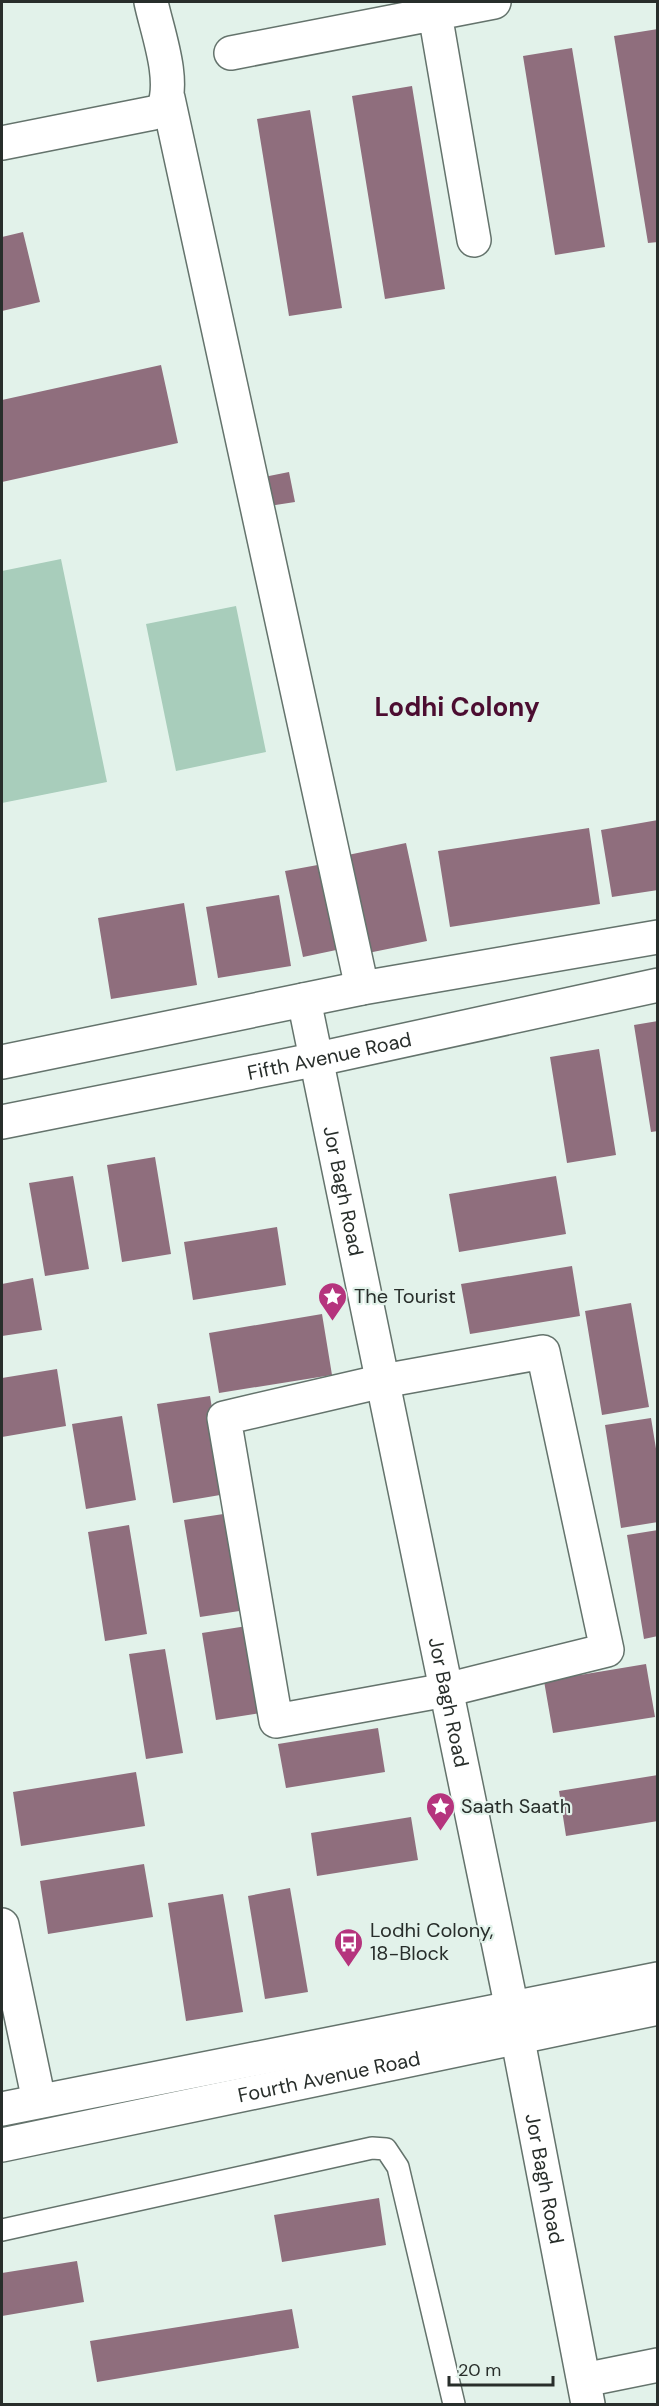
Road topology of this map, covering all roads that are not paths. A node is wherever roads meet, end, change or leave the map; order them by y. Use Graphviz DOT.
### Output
graph roads {
  1 [pos="151,2"];
  2 [pos="494,2"];
  3 [pos="434,7"];
  4 [pos="231,53"];
  5 [pos="168,98"];
  6 [pos="2,143"];
  7 [pos="474,240"];
  8 [pos="657,937"];
  9 [pos="657,985"];
  10 [pos="362,988"];
  11 [pos="304,1000"];
  12 [pos="318,1059"];
  13 [pos="2,1062"];
  14 [pos="2,1122"];
  15 [pos="383,1381"];
  16 [pos="446,1690"];
  17 [pos="2,1925"];
  18 [pos="657,1979"];
  19 [pos="657,2008"];
  20 [pos="514,2023"];
  21 [pos="39,2101"];
  22 [pos="2,2109"];
  23 [pos="2,2145"];
  24 [pos="2,2230"];
  25 [pos="657,2365"];
  26 [pos="586,2392"];
  27 [pos="454,2404"];
  1 -- 5 [label="street"];
  2 -- 3 [label="street"];
  3 -- 4 [label="street"];
  3 -- 7 [label="street"];
  5 -- 6 [label="street"];
  5 -- 10 [label="street"];
  8 -- 10 [label="street"];
  9 -- 12 [label="street, Fifth Avenue Road"];
  10 -- 11 [label="street"];
  11 -- 12 [label="street, Jor Bagh Road"];
  11 -- 13 [label="street"];
  12 -- 14 [label="street, Fifth Avenue Road"];
  12 -- 15 [label="street, Jor Bagh Road"];
  15 -- 16 [label="street, Jor Bagh Road"];
  15 -- 16 [label="street"];
  15 -- 16 [label="street"];
  16 -- 20 [label="street, Jor Bagh Road"];
  17 -- 21 [label="street"];
  18 -- 20 [label="street, Fourth Avenue Road"];
  19 -- 20 [label="street, Fourth Avenue Road"];
  20 -- 21 [label="street, Fourth Avenue Road"];
  20 -- 23 [label="street, Fourth Avenue Road"];
  20 -- 26 [label="street, Jor Bagh Road"];
  21 -- 22 [label="street, Fourth Avenue Road"];
  24 -- 27 [label="lane"];
  25 -- 26 [label="street"];
}
